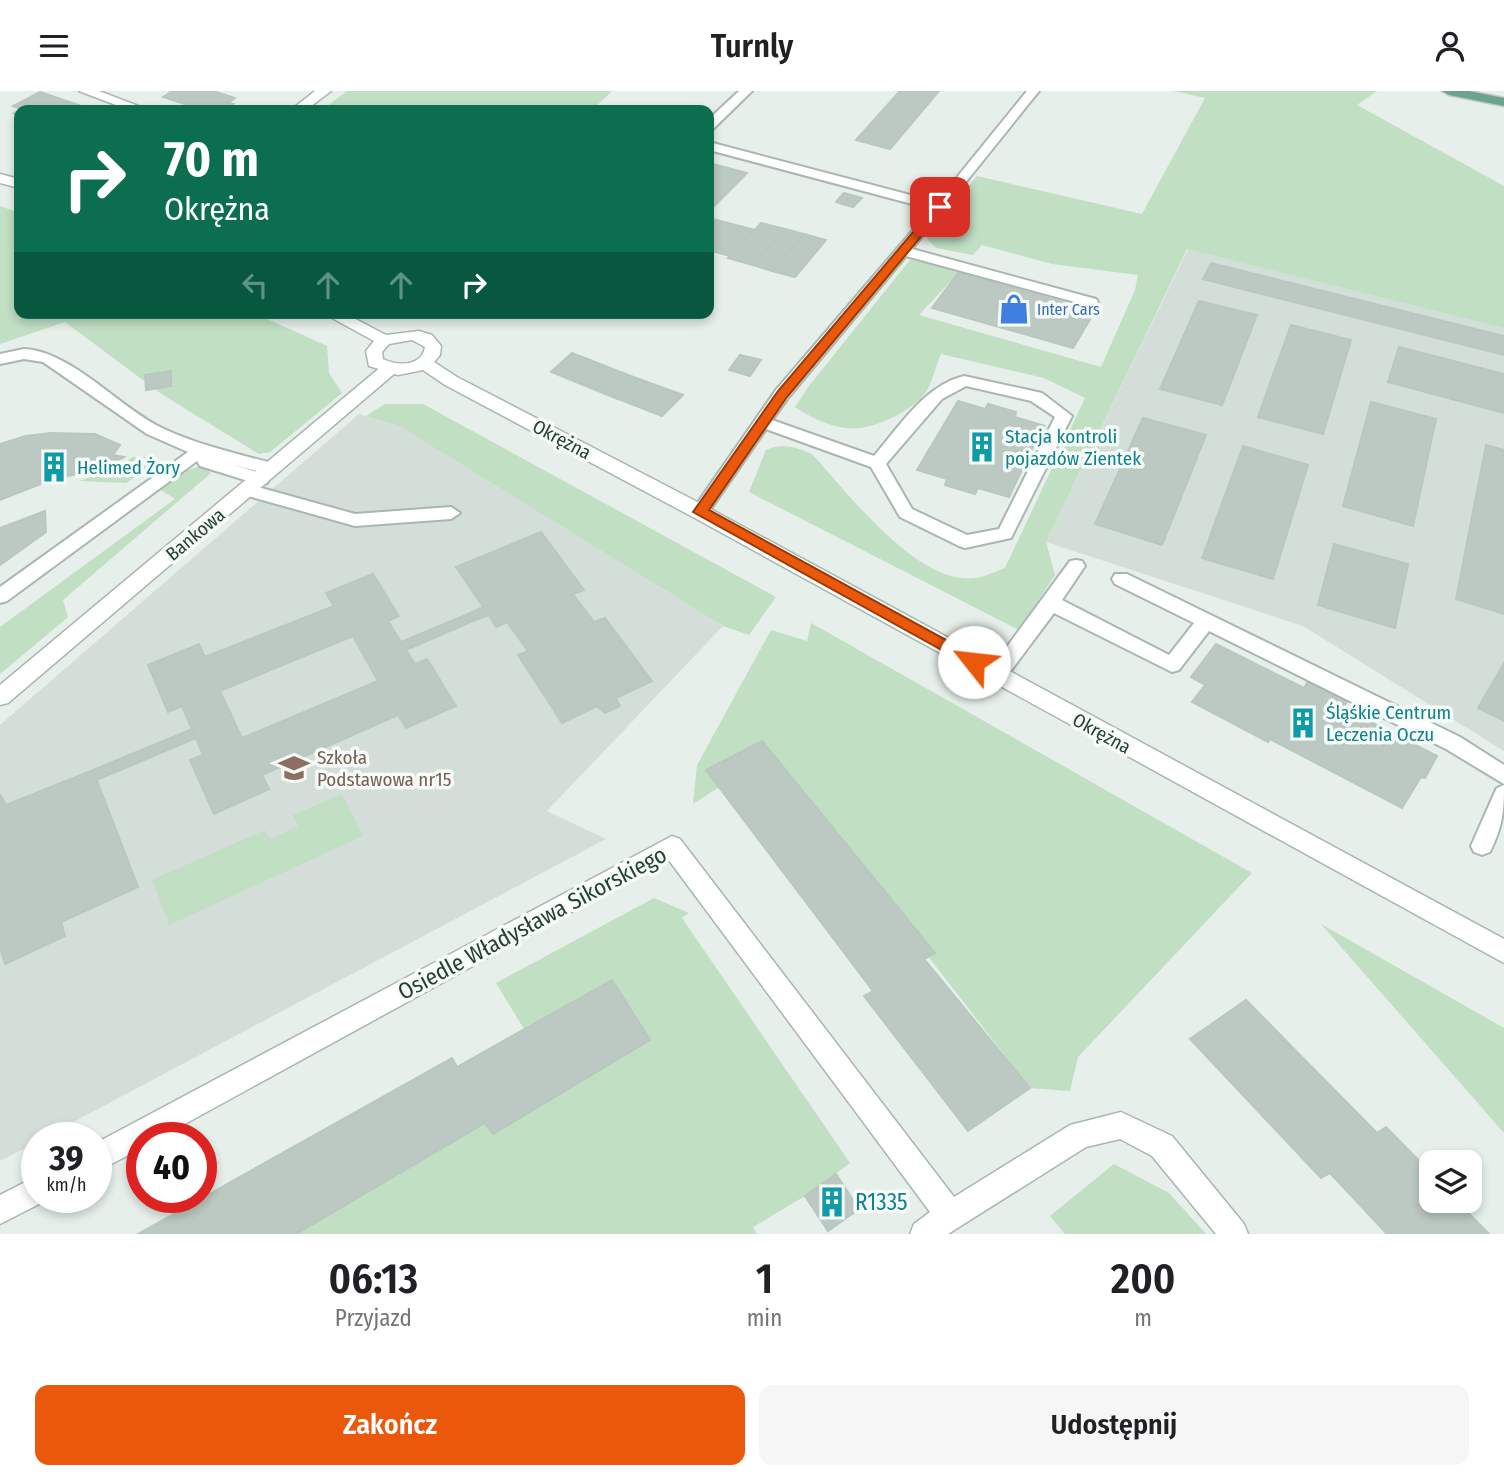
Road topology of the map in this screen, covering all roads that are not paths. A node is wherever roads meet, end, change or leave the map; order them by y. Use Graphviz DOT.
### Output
graph roads {
  1 [pos="86,91"];
  2 [pos="324,91"];
  3 [pos="746,91"];
  4 [pos="1034,91"];
  5 [pos="1449,91"];
  6 [pos="1504,102"];
  7 [pos="128,105"];
  8 [pos="305,105"];
  9 [pos="714,121"];
  10 [pos="714,147"];
  11 [pos="940,207"];
  12 [pos="903,251"];
  13 [pos="1091,302"];
  14 [pos="343,319"];
  15 [pos="384,340"];
  16 [pos="0,359"];
  17 [pos="424,363"];
  18 [pos="388,370"];
  19 [pos="763,422"];
  20 [pos="200,451"];
  21 [pos="877,463"];
  22 [pos="260,479"];
  23 [pos="700,512"];
  24 [pos="451,513"];
  25 [pos="1076,566"];
  26 [pos="1121,579"];
  27 [pos="0,596"];
  28 [pos="1051,603"];
  29 [pos="1206,621"];
  30 [pos="997,675"];
  31 [pos="0,697"];
  32 [pos="1504,776"];
  33 [pos="1504,794"];
  34 [pos="1482,846"];
  35 [pos="1504,952"];
  36 [pos="112,1148"];
  37 [pos="21,1199"];
  38 [pos="0,1210"];
  39 [pos="950,1215"];
  40 [pos="924,1234"];
  41 [pos="1234,1234"];
  1 -- 7 [label="street"];
  2 -- 8 [label="street"];
  3 -- 9 [label="lane"];
  4 -- 11 [label="lane"];
  5 -- 6 [label="main road"];
  10 -- 11 [label="lane"];
  11 -- 12 [label="lane"];
  12 -- 13 [label="lane"];
  12 -- 19 [label="lane"];
  14 -- 15 [label="street"];
  15 -- 17 [label="street"];
  15 -- 18 [label="street"];
  16 -- 20 [label="lane"];
  17 -- 18 [label="street"];
  17 -- 23 [label="street, Okrężna"];
  18 -- 22 [label="street, Bankowa"];
  19 -- 21 [label="lane"];
  19 -- 23 [label="lane"];
  20 -- 22 [label="lane"];
  20 -- 27 [label="lane"];
  21 -- 21 [label="lane"];
  22 -- 24 [label="lane"];
  22 -- 31 [label="street, Bankowa"];
  23 -- 30 [label="street, Okrężna"];
  25 -- 28 [label="lane"];
  26 -- 29 [label="lane"];
  28 -- 29 [label="lane"];
  28 -- 30 [label="lane"];
  29 -- 32 [label="lane"];
  30 -- 35 [label="street, Okrężna"];
  33 -- 34 [label="lane"];
  36 -- 39 [label="street, Osiedle Władysława Sikorskiego"];
  37 -- 38 [label="street"];
  39 -- 40 [label="street"];
  39 -- 41 [label="street"];
}
